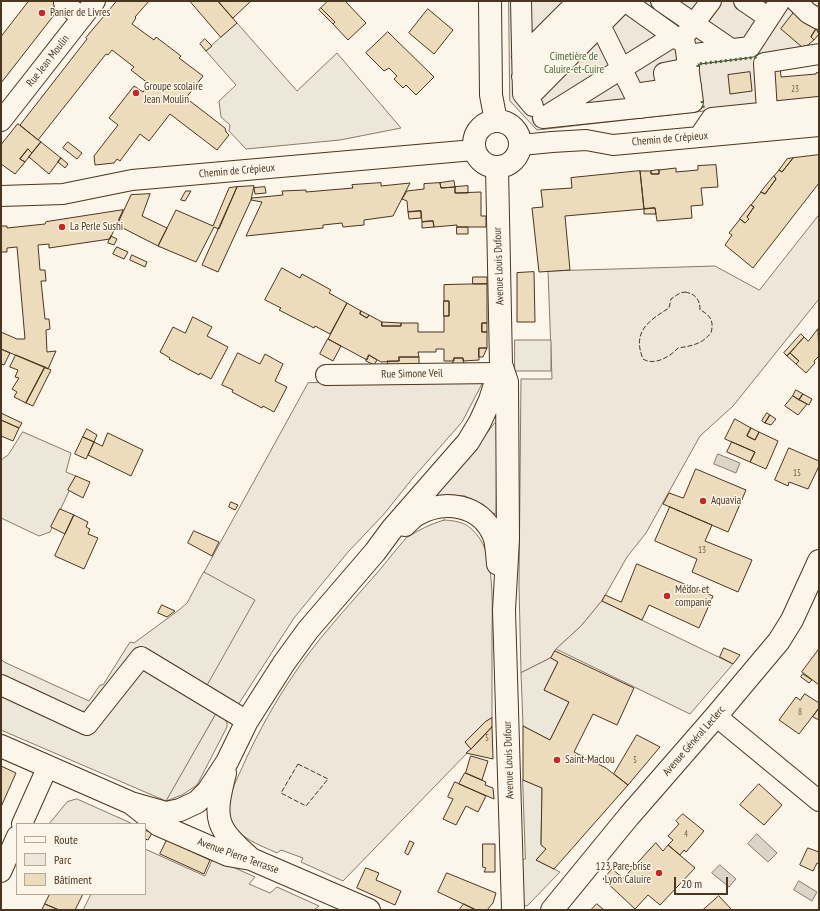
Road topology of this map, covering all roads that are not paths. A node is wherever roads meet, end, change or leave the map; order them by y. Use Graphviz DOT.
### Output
graph roads {
  1 [pos="95,1"];
  2 [pos="490,1"];
  3 [pos="521,1"];
  4 [pos="578,1"];
  5 [pos="601,1"];
  6 [pos="624,1"];
  7 [pos="661,1"];
  8 [pos="711,1"];
  9 [pos="744,1"];
  10 [pos="780,1"];
  11 [pos="796,1"];
  12 [pos="64,3"];
  13 [pos="82,18"];
  14 [pos="768,18"];
  15 [pos="819,19"];
  16 [pos="694,24"];
  17 [pos="600,25"];
  18 [pos="731,49"];
  19 [pos="819,54"];
  20 [pos="522,57"];
  21 [pos="684,57"];
  22 [pos="622,68"];
  23 [pos="522,77"];
  24 [pos="527,99"];
  25 [pos="638,101"];
  26 [pos="819,107"];
  27 [pos="768,112"];
  28 [pos="543,118"];
  29 [pos="1,121"];
  30 [pos="496,121"];
  31 [pos="819,126"];
  32 [pos="699,137"];
  33 [pos="521,145"];
  34 [pos="474,150"];
  35 [pos="497,168"];
  36 [pos="1,196"];
  37 [pos="499,369"];
  38 [pos="326,375"];
  39 [pos="375,552"];
  40 [pos="819,561"];
  41 [pos="504,610"];
  42 [pos="1,685"];
  43 [pos="716,716"];
  44 [pos="247,721"];
  45 [pos="1,746"];
  46 [pos="227,762"];
  47 [pos="48,766"];
  48 [pos="819,801"];
  49 [pos="131,803"];
  50 [pos="22,823"];
  51 [pos="16,838"];
  52 [pos="251,859"];
  53 [pos="1,872"];
  54 [pos="369,910"];
  55 [pos="513,910"];
  56 [pos="552,910"];
  1 -- 13 [label="street, Rue Jean Moulin"];
  2 -- 30 [label="main road"];
  3 -- 20 [label="street"];
  4 -- 20 [label="street"];
  5 -- 23 [label="street"];
  6 -- 17 [label="street"];
  6 -- 21 [label="street"];
  7 -- 16 [label="street"];
  8 -- 16 [label="street"];
  9 -- 14 [label="street"];
  10 -- 14 [label="street"];
  11 -- 15 [label="street"];
  12 -- 13 [label="street"];
  13 -- 29 [label="street, Rue Jean Moulin"];
  14 -- 18 [label="street"];
  16 -- 18 [label="street"];
  16 -- 21 [label="street"];
  17 -- 22 [label="street"];
  17 -- 24 [label="street"];
  18 -- 21 [label="street"];
  19 -- 27 [label="street"];
  20 -- 23 [label="street"];
  21 -- 22 [label="street"];
  21 -- 25 [label="street"];
  21 -- 25 [label="street"];
  22 -- 25 [label="street"];
  22 -- 28 [label="street"];
  23 -- 24 [label="street"];
  24 -- 28 [label="street"];
  25 -- 28 [label="street"];
  26 -- 27 [label="street"];
  27 -- 32 [label="street"];
  30 -- 33 [label="main road"];
  30 -- 34 [label="main road"];
  31 -- 32 [label="street, Chemin de Crépieux"];
  32 -- 33 [label="street, Chemin de Crépieux"];
  33 -- 35 [label="main road"];
  34 -- 35 [label="main road"];
  34 -- 36 [label="street, Chemin de Crépieux"];
  35 -- 37 [label="main road, Avenue Louis Dufour"];
  37 -- 38 [label="street, Rue Simone Veil"];
  37 -- 39 [label="main road"];
  37 -- 41 [label="main road"];
  39 -- 41 [label="main road"];
  39 -- 44 [label="main road"];
  40 -- 43 [label="main road, Avenue Général Leclerc"];
  41 -- 55 [label="main road, Avenue Louis Dufour"];
  42 -- 44 [label="street"];
  43 -- 48 [label="street"];
  43 -- 56 [label="main road, Avenue Général Leclerc"];
  44 -- 46 [label="main road"];
  45 -- 47 [label="main road, Avenue Pierre Terrasse"];
  46 -- 49 [label="main road"];
  46 -- 52 [label="main road"];
  47 -- 49 [label="main road, Avenue Pierre Terrasse"];
  47 -- 50 [label="street"];
  49 -- 52 [label="main road, Avenue Pierre Terrasse"];
  51 -- 53 [label="street"];
  52 -- 54 [label="main road, Avenue Pierre Terrasse"];
}
